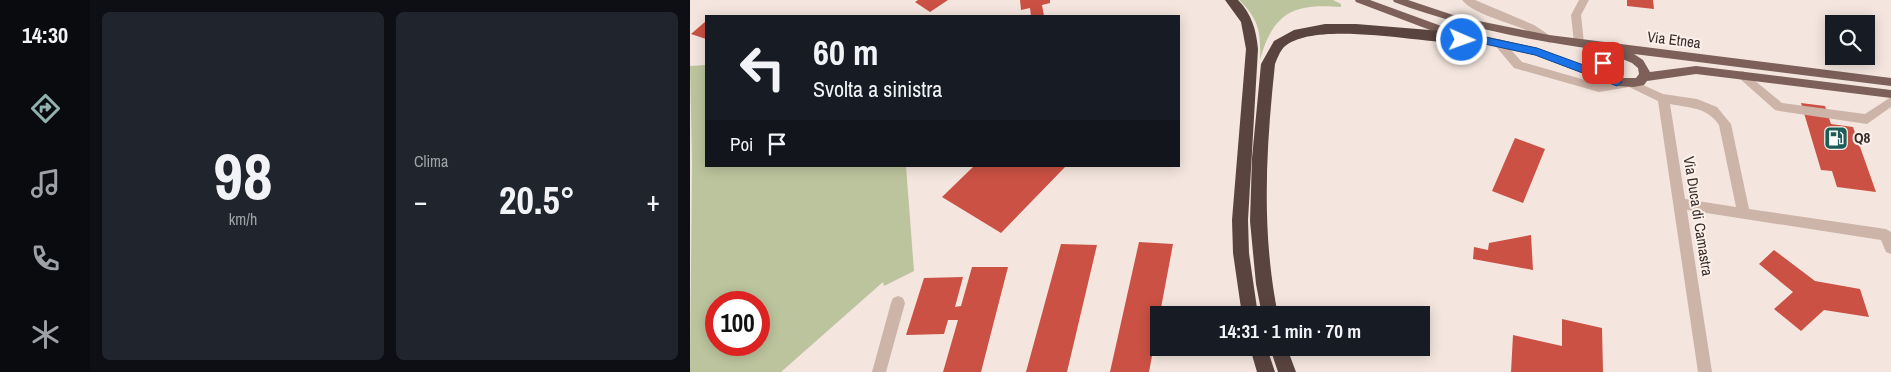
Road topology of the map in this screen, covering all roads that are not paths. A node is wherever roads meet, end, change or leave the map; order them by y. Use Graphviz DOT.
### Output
graph roads {
  1 [pos="1231,0"];
  2 [pos="1360,0"];
  3 [pos="1398,0"];
  4 [pos="1467,0"];
  5 [pos="1584,0"];
  6 [pos="1354,13"];
  7 [pos="1282,27"];
  8 [pos="1480,39"];
  9 [pos="1550,39"];
  10 [pos="1498,43"];
  11 [pos="1584,44"];
  12 [pos="1642,51"];
  13 [pos="1622,54"];
  14 [pos="1743,75"];
  15 [pos="1644,77"];
  16 [pos="1891,82"];
  17 [pos="1625,83"];
  18 [pos="1891,94"];
  19 [pos="1663,98"];
  20 [pos="1891,101"];
  21 [pos="1681,204"];
  22 [pos="1744,213"];
  23 [pos="1891,248"];
  24 [pos="898,303"];
  25 [pos="1249,306"];
  26 [pos="1268,306"];
  27 [pos="1261,356"];
  28 [pos="1282,356"];
  29 [pos="879,372"];
  30 [pos="1266,372"];
  31 [pos="1287,372"];
  32 [pos="1705,372"];
  1 -- 25 [label="highway"];
  2 -- 8 [label="main road"];
  3 -- 9 [label="main road, Via Etnea"];
  4 -- 9 [label="street"];
  5 -- 11 [label="street"];
  6 -- 8 [label="highway"];
  7 -- 26 [label="highway"];
  8 -- 10 [label="main road"];
  9 -- 11 [label="main road, Via Etnea"];
  10 -- 17 [label="main road"];
  10 -- 17 [label="street"];
  11 -- 12 [label="main road, Via Etnea"];
  11 -- 13 [label="main road"];
  12 -- 13 [label="main road"];
  12 -- 16 [label="main road, Via Etnea"];
  13 -- 15 [label="main road"];
  13 -- 17 [label="main road"];
  14 -- 15 [label="main road, Via Etnea"];
  14 -- 18 [label="main road, Via Etnea"];
  14 -- 20 [label="street"];
  15 -- 17 [label="main road"];
  17 -- 19 [label="street"];
  19 -- 21 [label="street, Via Duca di Camastra"];
  19 -- 22 [label="street"];
  21 -- 22 [label="street"];
  21 -- 32 [label="street, Via Duca di Camastra"];
  22 -- 23 [label="street"];
  24 -- 29 [label="street"];
  27 -- 30 [label="highway"];
  28 -- 31 [label="highway"];
}
